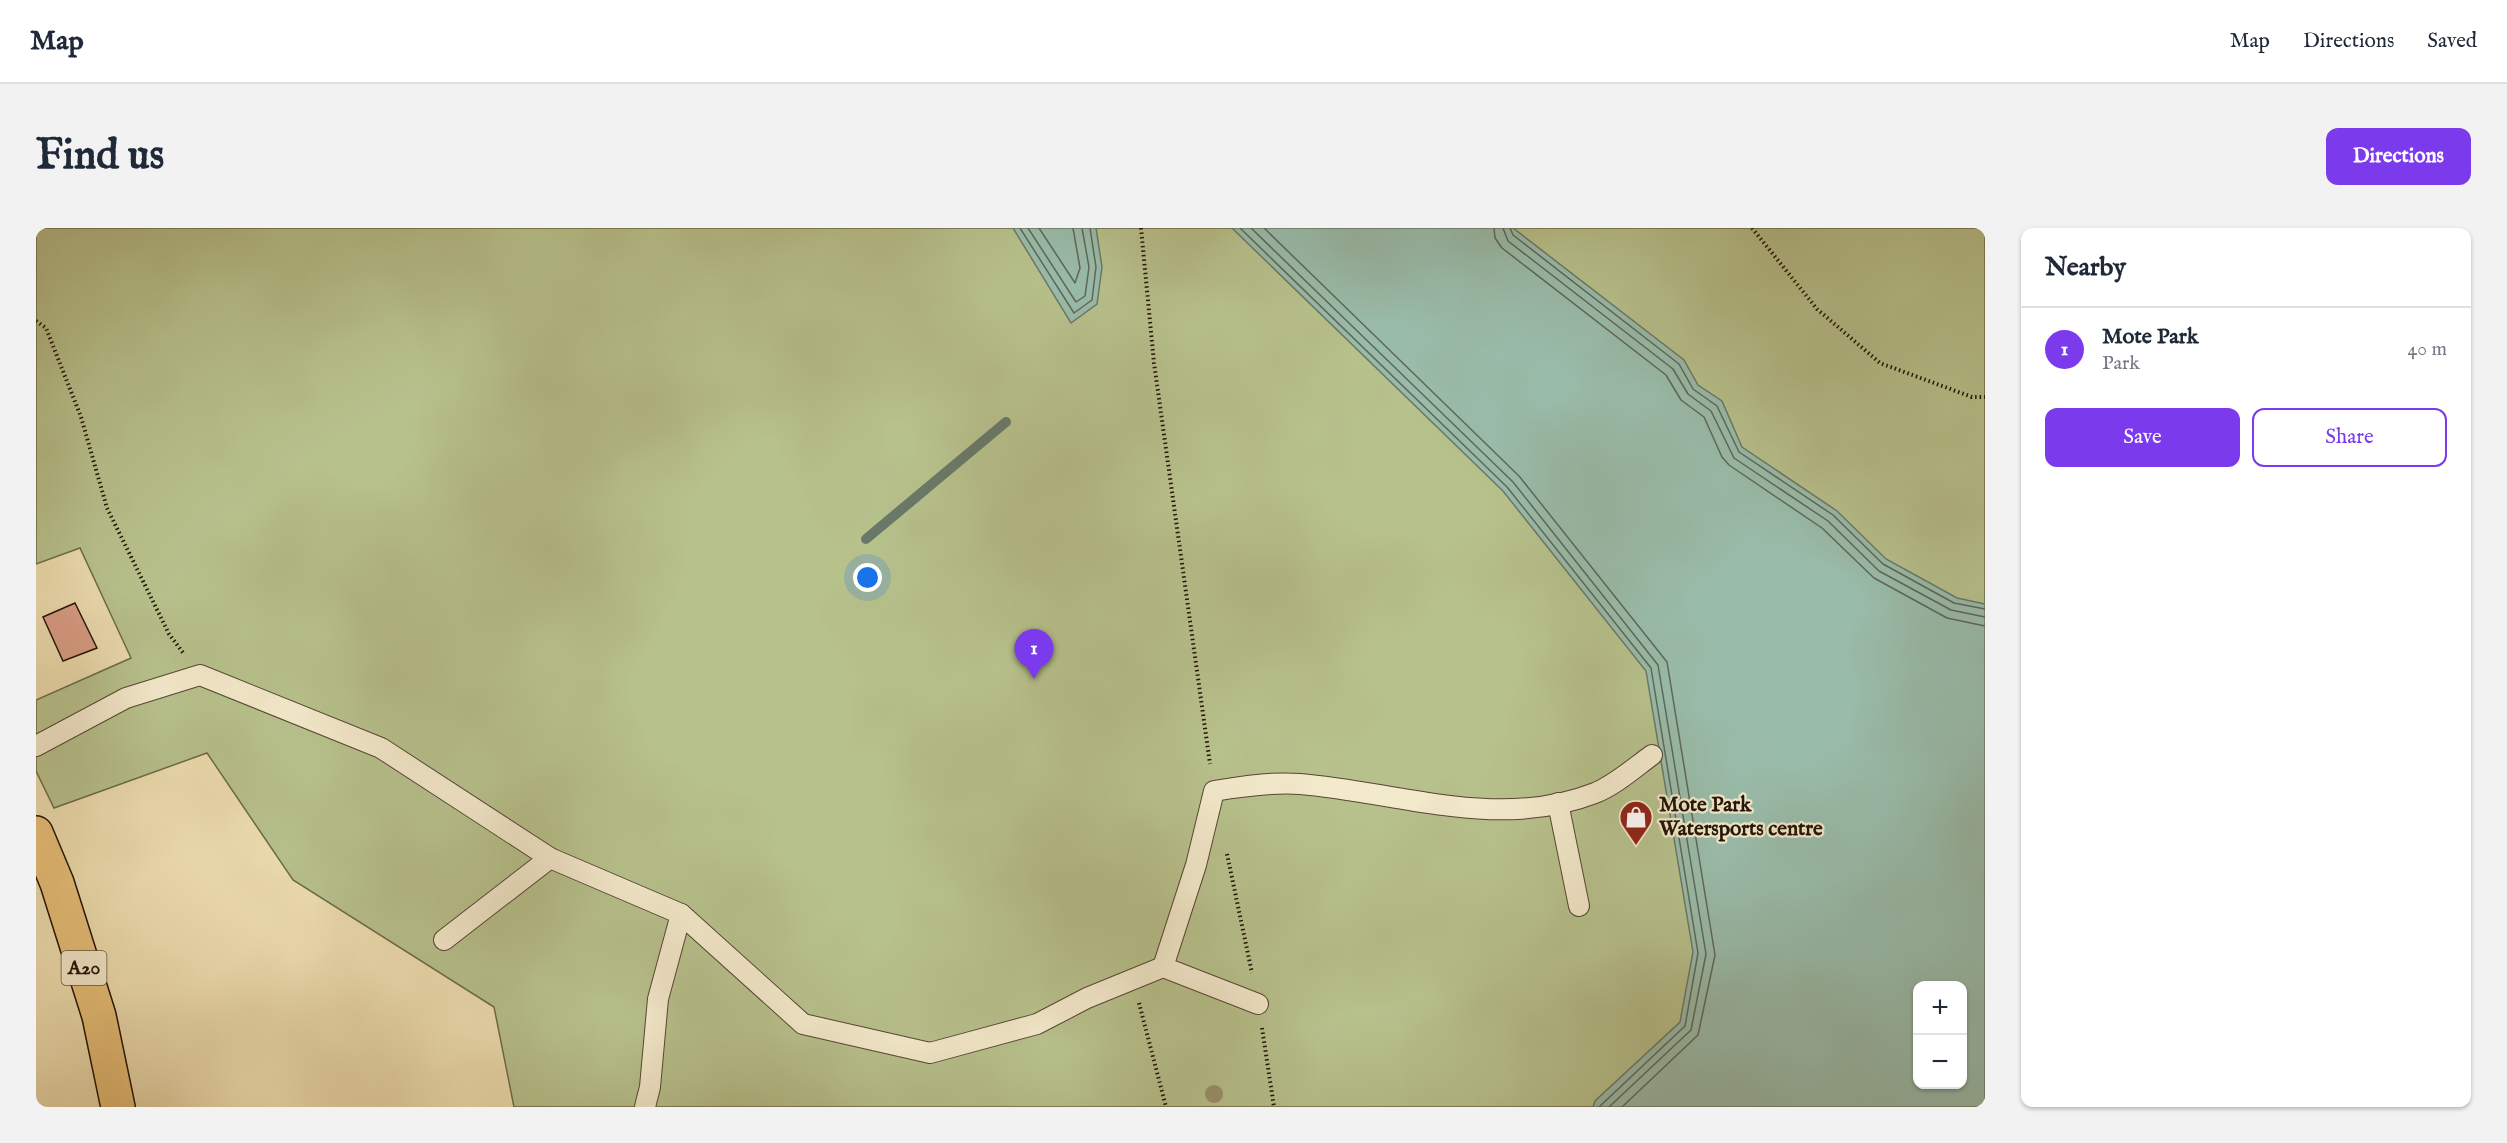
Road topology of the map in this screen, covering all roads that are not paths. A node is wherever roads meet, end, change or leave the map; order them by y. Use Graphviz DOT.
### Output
graph roads {
  1 [pos="36,746"];
  2 [pos="1652,755"];
  3 [pos="1558,803"];
  4 [pos="36,833"];
  5 [pos="550,858"];
  6 [pos="1579,906"];
  7 [pos="681,914"];
  8 [pos="444,940"];
  9 [pos="1163,967"];
  10 [pos="1258,1004"];
  11 [pos="118,1107"];
  12 [pos="645,1107"];
  1 -- 5 [label="lane"];
  2 -- 3 [label="lane"];
  3 -- 6 [label="lane"];
  3 -- 9 [label="lane"];
  4 -- 11 [label="main road, A20"];
  5 -- 7 [label="lane"];
  5 -- 8 [label="lane"];
  7 -- 9 [label="lane"];
  7 -- 12 [label="lane"];
  9 -- 10 [label="lane"];
}
